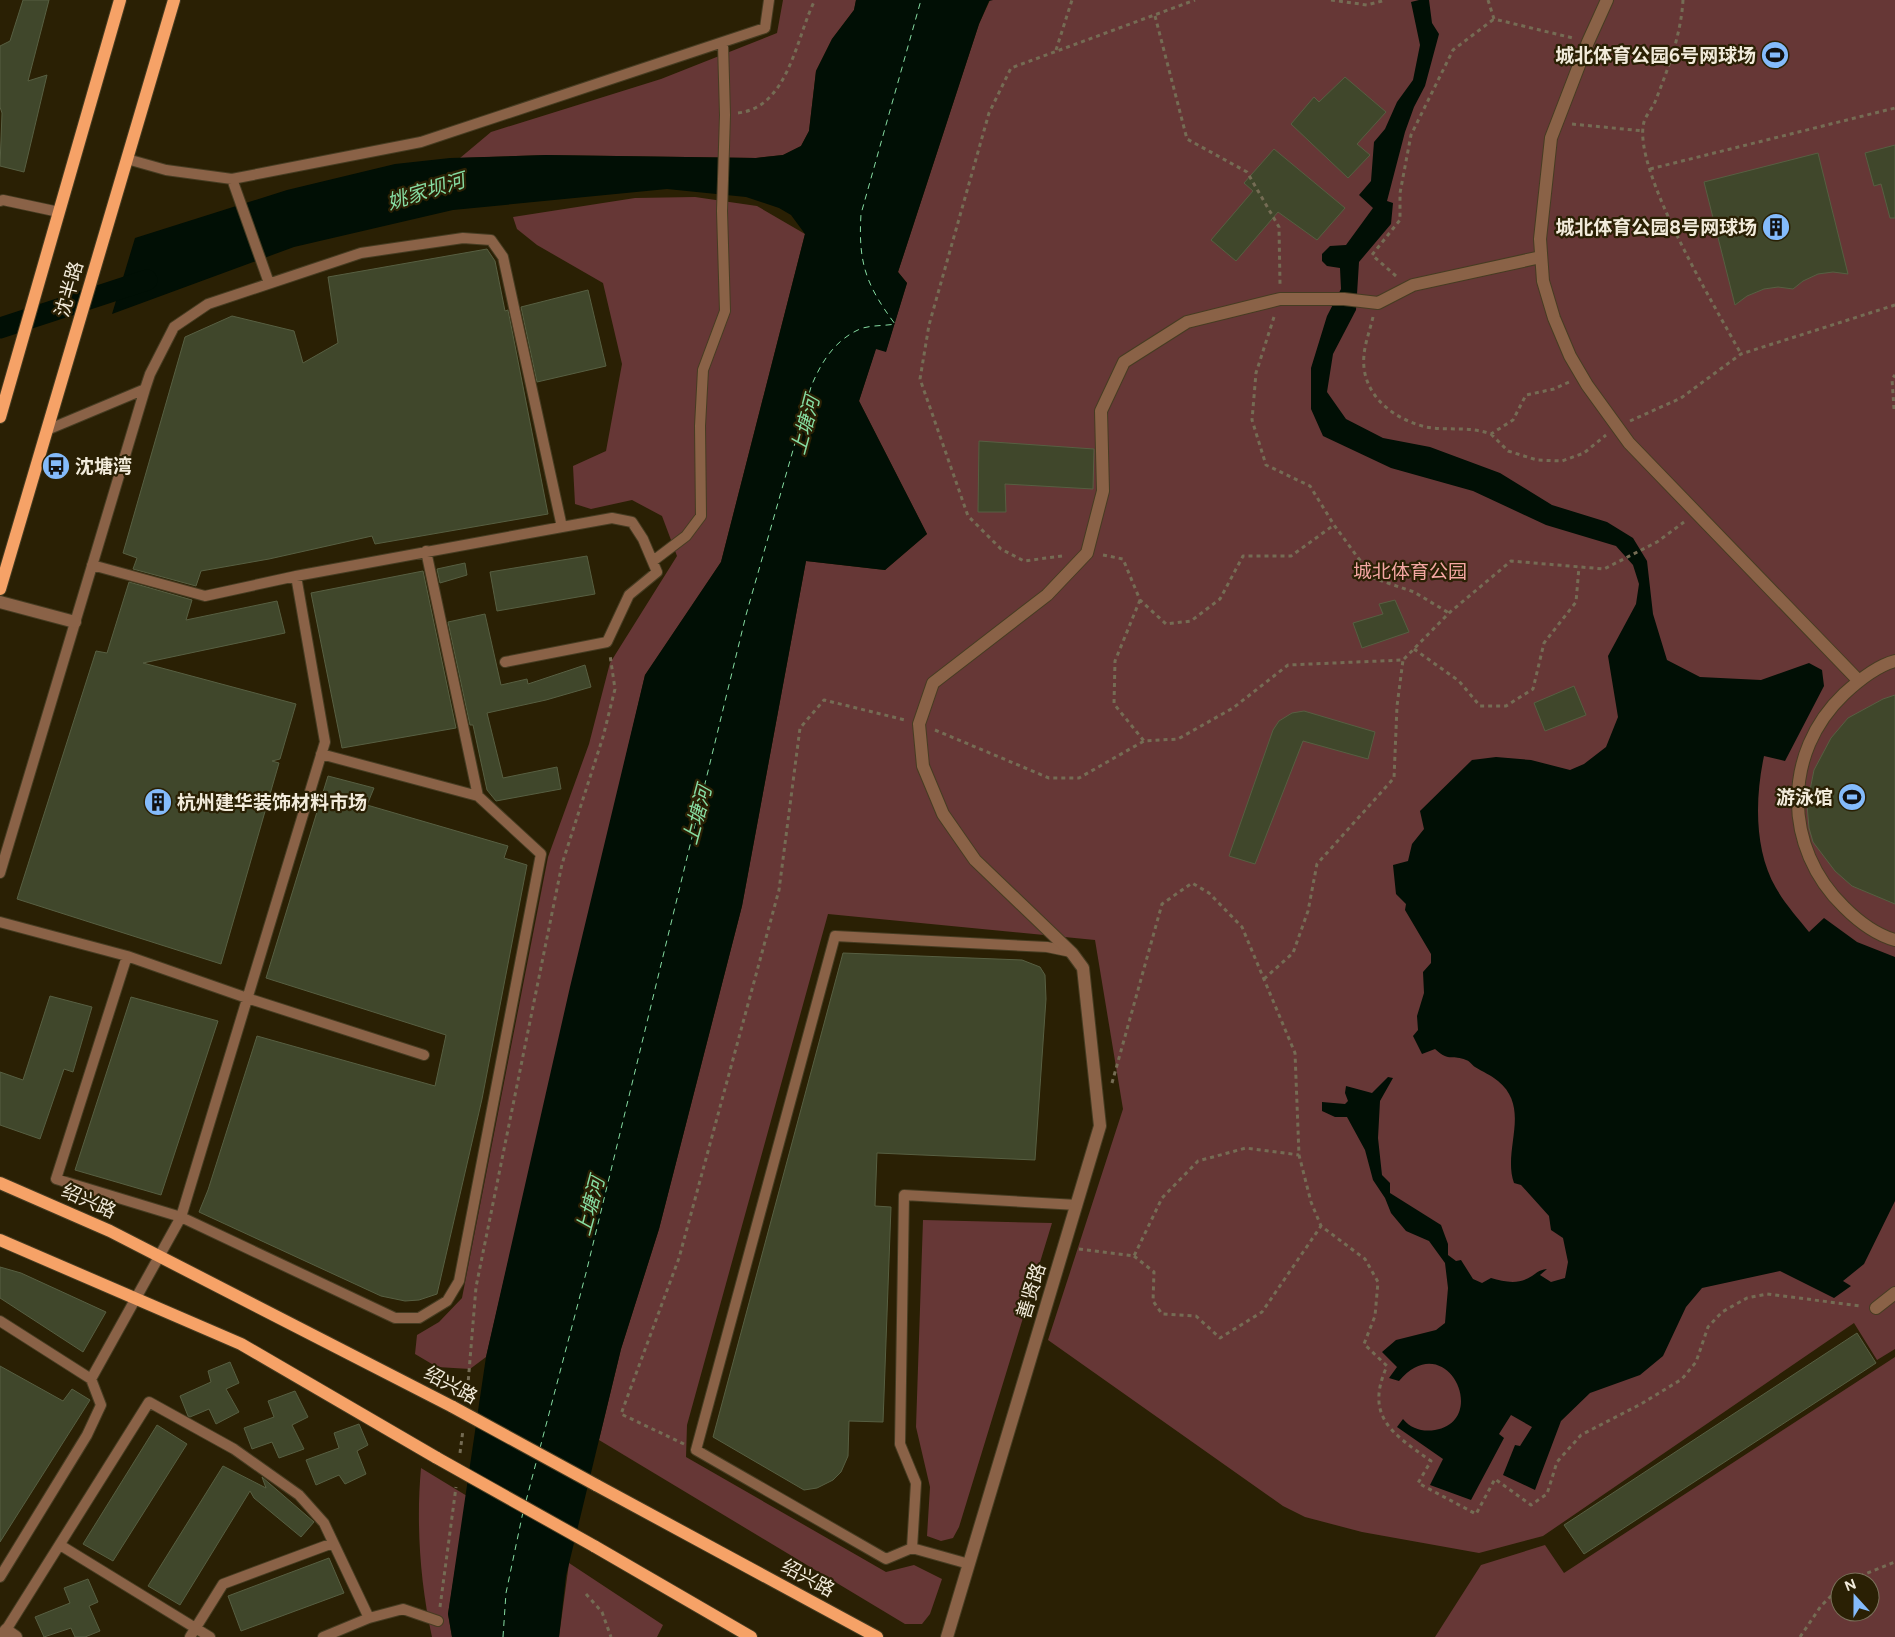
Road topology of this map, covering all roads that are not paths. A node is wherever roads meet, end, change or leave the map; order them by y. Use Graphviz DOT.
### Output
graph roads {
  1 [pos="120,0"];
  2 [pos="174,0"];
  3 [pos="769,0"];
  4 [pos="1607,0"];
  5 [pos="723,44"];
  6 [pos="127,159"];
  7 [pos="232,179"];
  8 [pos="0,201"];
  9 [pos="59,212"];
  10 [pos="1541,258"];
  11 [pos="269,283"];
  12 [pos="145,389"];
  13 [pos="0,417"];
  14 [pos="47,430"];
  15 [pos="562,526"];
  16 [pos="426,552"];
  17 [pos="653,561"];
  18 [pos="92,565"];
  19 [pos="296,576"];
  20 [pos="0,589"];
  21 [pos="0,602"];
  22 [pos="75,622"];
  23 [pos="1895,661"];
  24 [pos="505,662"];
  25 [pos="1858,680"];
  26 [pos="321,754"];
  27 [pos="478,796"];
  28 [pos="0,873"];
  29 [pos="0,922"];
  30 [pos="1895,940"];
  31 [pos="1072,953"];
  32 [pos="127,956"];
  33 [pos="247,998"];
  34 [pos="424,1054"];
  35 [pos="0,1183"];
  36 [pos="1077,1205"];
  37 [pos="181,1217"];
  38 [pos="0,1240"];
  39 [pos="160,1256"];
  40 [pos="1895,1293"];
  41 [pos="137,1299"];
  42 [pos="1876,1308"];
  43 [pos="0,1321"];
  44 [pos="91,1379"];
  45 [pos="333,1543"];
  46 [pos="60,1545"];
  47 [pos="912,1548"];
  48 [pos="969,1564"];
  49 [pos="0,1577"];
  50 [pos="369,1618"];
  51 [pos="438,1621"];
  52 [pos="192,1633"];
  53 [pos="8,1635"];
  54 [pos="210,1637"];
  55 [pos="323,1637"];
  56 [pos="751,1637"];
  57 [pos="877,1637"];
  58 [pos="947,1637"];
  1 -- 9 [label="main road, 沈半路"];
  2 -- 6 [label="main road, 沈半路"];
  3 -- 5 [label="lane"];
  4 -- 10 [label="street"];
  5 -- 7 [label="lane"];
  5 -- 17 [label="lane"];
  6 -- 7 [label="lane"];
  6 -- 14 [label="main road, 沈半路"];
  7 -- 11 [label="lane"];
  8 -- 9 [label="lane"];
  9 -- 13 [label="main road, 沈半路"];
  10 -- 25 [label="street"];
  10 -- 31 [label="street, 善贤路"];
  11 -- 12 [label="lane"];
  11 -- 15 [label="lane"];
  12 -- 14 [label="lane"];
  12 -- 18 [label="lane"];
  14 -- 20 [label="main road, 沈半路"];
  15 -- 16 [label="lane"];
  15 -- 17 [label="lane"];
  16 -- 19 [label="lane"];
  16 -- 27 [label="lane"];
  17 -- 24 [label="lane"];
  18 -- 19 [label="lane"];
  18 -- 22 [label="lane"];
  19 -- 26 [label="lane"];
  21 -- 22 [label="street"];
  22 -- 28 [label="lane"];
  23 -- 25 [label="street"];
  25 -- 30 [label="street"];
  26 -- 27 [label="lane"];
  26 -- 33 [label="lane"];
  27 -- 37 [label="lane"];
  29 -- 32 [label="lane"];
  31 -- 36 [label="street, 善贤路"];
  31 -- 47 [label="lane"];
  32 -- 33 [label="lane"];
  32 -- 37 [label="lane"];
  33 -- 34 [label="lane"];
  33 -- 37 [label="lane"];
  35 -- 39 [label="main road, 绍兴路"];
  36 -- 47 [label="lane"];
  36 -- 48 [label="street, 善贤路"];
  37 -- 39 [label="lane"];
  38 -- 41 [label="main road"];
  39 -- 41 [label="lane"];
  39 -- 57 [label="main road, 绍兴路, bridge"];
  40 -- 42 [label="street"];
  41 -- 44 [label="lane"];
  41 -- 56 [label="main road, bridge"];
  43 -- 44 [label="lane"];
  44 -- 49 [label="lane"];
  45 -- 46 [label="lane"];
  45 -- 50 [label="lane"];
  45 -- 52 [label="lane"];
  46 -- 52 [label="lane"];
  46 -- 53 [label="lane"];
  47 -- 48 [label="lane"];
  48 -- 58 [label="street, 善贤路"];
  50 -- 51 [label="lane"];
  50 -- 55 [label="lane"];
  52 -- 54 [label="lane"];
}
